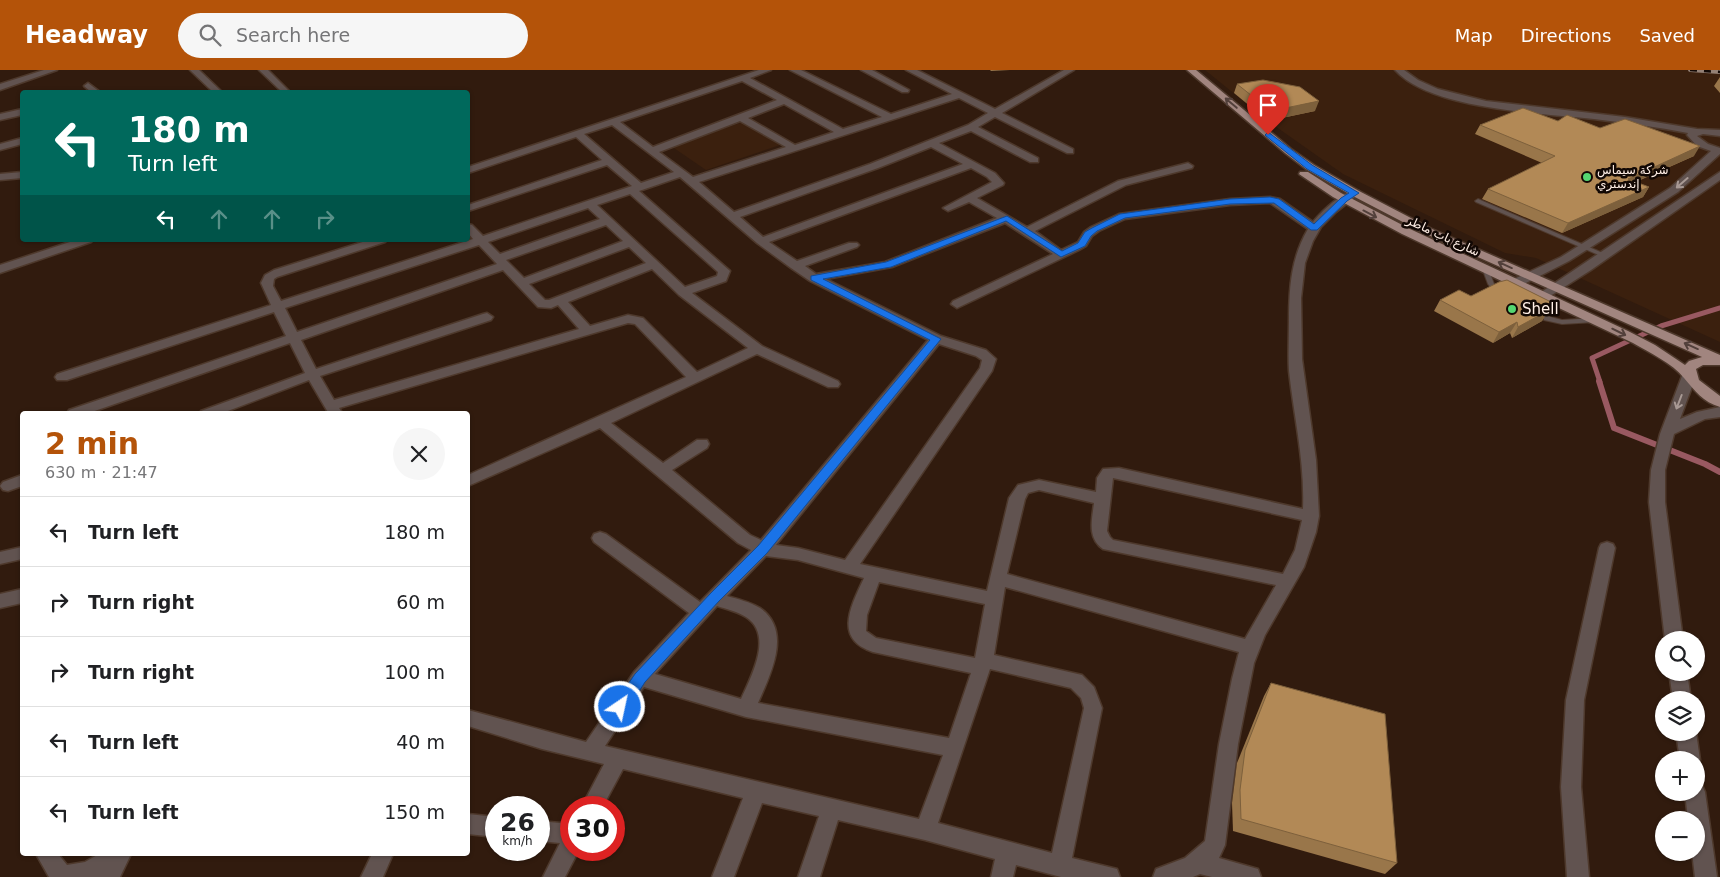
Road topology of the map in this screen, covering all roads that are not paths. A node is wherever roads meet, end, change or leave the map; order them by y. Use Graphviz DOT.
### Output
graph roads {
  1 [pos="53,70"];
  2 [pos="194,70"];
  3 [pos="263,70"];
  4 [pos="767,70"];
  5 [pos="794,70"];
  6 [pos="865,70"];
  7 [pos="910,70"];
  8 [pos="1070,70"];
  9 [pos="1177,70"];
  10 [pos="1191,70"];
  11 [pos="1399,70"];
  12 [pos="743,78"];
  13 [pos="88,86"];
  14 [pos="0,87"];
  15 [pos="93,90"];
  16 [pos="216,90"];
  17 [pos="284,90"];
  18 [pos="904,90"];
  19 [pos="959,95"];
  20 [pos="784,101"];
  21 [pos="20,112"];
  22 [pos="994,112"];
  23 [pos="890,116"];
  24 [pos="0,117"];
  25 [pos="742,118"];
  26 [pos="614,122"];
  27 [pos="970,127"];
  28 [pos="843,132"];
  29 [pos="1696,132"];
  30 [pos="1720,133"];
  31 [pos="578,134"];
  32 [pos="20,142"];
  33 [pos="931,143"];
  34 [pos="0,147"];
  35 [pos="794,148"];
  36 [pos="652,150"];
  37 [pos="1719,150"];
  38 [pos="1070,151"];
  39 [pos="1034,160"];
  40 [pos="610,161"];
  41 [pos="970,165"];
  42 [pos="1188,166"];
  43 [pos="470,169"];
  44 [pos="20,175"];
  45 [pos="1720,175"];
  46 [pos="0,177"];
  47 [pos="687,177"];
  48 [pos="636,189"];
  49 [pos="1349,196"];
  50 [pos="970,198"];
  51 [pos="1478,201"];
  52 [pos="590,204"];
  53 [pos="470,207"];
  54 [pos="948,208"];
  55 [pos="732,216"];
  56 [pos="1007,218"];
  57 [pos="606,221"];
  58 [pos="1618,226"];
  59 [pos="1314,228"];
  60 [pos="470,229"];
  61 [pos="1027,231"];
  62 [pos="1636,233"];
  63 [pos="482,240"];
  64 [pos="761,241"];
  65 [pos="81,242"];
  66 [pos="375,242"];
  67 [pos="629,243"];
  68 [pos="853,245"];
  69 [pos="1584,248"];
  70 [pos="1061,255"];
  71 [pos="1603,255"];
  72 [pos="1565,260"];
  73 [pos="502,262"];
  74 [pos="654,264"];
  75 [pos="796,266"];
  76 [pos="1485,268"];
  77 [pos="1587,268"];
  78 [pos="0,269"];
  79 [pos="1530,276"];
  80 [pos="814,278"];
  81 [pos="521,283"];
  82 [pos="1516,283"];
  83 [pos="1556,287"];
  84 [pos="1496,290"];
  85 [pos="683,292"];
  86 [pos="1543,295"];
  87 [pos="560,300"];
  88 [pos="957,304"];
  89 [pos="278,307"];
  90 [pos="487,318"];
  91 [pos="1547,318"];
  92 [pos="1595,320"];
  93 [pos="587,331"];
  94 [pos="294,336"];
  95 [pos="936,339"];
  96 [pos="757,348"];
  97 [pos="1720,360"];
  98 [pos="311,375"];
  99 [pos="1689,375"];
  100 [pos="62,377"];
  101 [pos="695,378"];
  102 [pos="832,384"];
  103 [pos="1720,402"];
  104 [pos="333,410"];
  105 [pos="80,411"];
  106 [pos="214,411"];
  107 [pos="1720,412"];
  108 [pos="601,422"];
  109 [pos="1668,431"];
  110 [pos="702,444"];
  111 [pos="662,470"];
  112 [pos="470,481"];
  113 [pos="1101,499"];
  114 [pos="1311,516"];
  115 [pos="600,538"];
  116 [pos="1607,548"];
  117 [pos="763,549"];
  118 [pos="20,553"];
  119 [pos="0,558"];
  120 [pos="849,567"];
  121 [pos="874,574"];
  122 [pos="998,578"];
  123 [pos="1287,581"];
  124 [pos="20,596"];
  125 [pos="714,598"];
  126 [pos="995,599"];
  127 [pos="0,601"];
  128 [pos="701,612"];
  129 [pos="1673,631"];
  130 [pos="1250,648"];
  131 [pos="983,663"];
  132 [pos="640,678"];
  133 [pos="746,708"];
  134 [pos="470,719"];
  135 [pos="955,748"];
  136 [pos="591,751"];
  137 [pos="618,758"];
  138 [pos="756,792"];
  139 [pos="597,796"];
  140 [pos="1696,801"];
  141 [pos="831,810"];
  142 [pos="470,824"];
  143 [pos="485,826"];
  144 [pos="925,830"];
  145 [pos="1008,851"];
  146 [pos="48,856"];
  147 [pos="116,856"];
  148 [pos="118,856"];
  149 [pos="382,856"];
  150 [pos="562,861"];
  151 [pos="1200,863"];
  152 [pos="1060,866"];
  153 [pos="109,877"];
  154 [pos="372,877"];
  155 [pos="554,877"];
  156 [pos="723,877"];
  157 [pos="809,877"];
  158 [pos="1002,877"];
  159 [pos="1106,877"];
  160 [pos="1164,877"];
  161 [pos="1250,877"];
  162 [pos="1578,877"];
  163 [pos="1706,877"];
  1 -- 14 [label="street"];
  2 -- 16 [label="street"];
  3 -- 17 [label="street"];
  4 -- 12 [label="street"];
  5 -- 23 [label="street"];
  6 -- 18 [label="street"];
  7 -- 19 [label="street"];
  8 -- 22 [label="street"];
  9 -- 49 [label="main road, شارع باب ماطر"];
  49 -- 10 [label="main road, شارع باب ماطر, one-way"];
  11 -- 29 [label="street"];
  12 -- 20 [label="street"];
  12 -- 26 [label="street"];
  13 -- 15 [label="street"];
  19 -- 22 [label="street"];
  19 -- 23 [label="street"];
  20 -- 25 [label="street"];
  20 -- 28 [label="street"];
  21 -- 24 [label="street"];
  22 -- 27 [label="street"];
  22 -- 38 [label="street"];
  23 -- 28 [label="street"];
  25 -- 35 [label="street"];
  25 -- 36 [label="street"];
  26 -- 31 [label="street"];
  26 -- 36 [label="street"];
  27 -- 33 [label="street"];
  27 -- 39 [label="street"];
  28 -- 35 [label="street"];
  29 -- 30 [label="street"];
  29 -- 37 [label="street"];
  31 -- 40 [label="street"];
  31 -- 43 [label="street"];
  32 -- 34 [label="street"];
  33 -- 41 [label="street"];
  33 -- 55 [label="street"];
  35 -- 47 [label="street"];
  36 -- 47 [label="street"];
  37 -- 58 [label="street, one-way"];
  40 -- 48 [label="street"];
  40 -- 53 [label="street"];
  41 -- 50 [label="street"];
  41 -- 64 [label="street"];
  42 -- 61 [label="street"];
  44 -- 46 [label="street"];
  45 -- 62 [label="street"];
  47 -- 48 [label="street"];
  47 -- 55 [label="street"];
  48 -- 52 [label="street"];
  48 -- 85 [label="street"];
  49 -- 59 [label="street"];
  49 -- 76 [label="main road, شارع باب ماطر, one-way"];
  79 -- 49 [label="main road, شارع باب ماطر, one-way"];
  50 -- 54 [label="street"];
  50 -- 56 [label="street"];
  51 -- 69 [label="lane"];
  52 -- 57 [label="street"];
  52 -- 63 [label="street"];
  55 -- 64 [label="street"];
  56 -- 61 [label="street"];
  56 -- 80 [label="street"];
  57 -- 67 [label="street"];
  57 -- 73 [label="street"];
  58 -- 62 [label="street"];
  58 -- 69 [label="street"];
  59 -- 70 [label="street"];
  59 -- 114 [label="street"];
  60 -- 63 [label="street"];
  61 -- 70 [label="street"];
  62 -- 71 [label="street"];
  63 -- 73 [label="street"];
  63 -- 89 [label="street"];
  64 -- 75 [label="street"];
  65 -- 78 [label="street"];
  66 -- 89 [label="street"];
  67 -- 74 [label="street"];
  67 -- 81 [label="street"];
  68 -- 75 [label="street"];
  69 -- 71 [label="lane"];
  69 -- 72 [label="street"];
  70 -- 88 [label="street"];
  71 -- 77 [label="street"];
  72 -- 77 [label="street"];
  72 -- 79 [label="street"];
  73 -- 81 [label="street"];
  73 -- 94 [label="street"];
  74 -- 85 [label="street"];
  74 -- 87 [label="street"];
  75 -- 80 [label="street"];
  76 -- 82 [label="main road, شارع باب ماطر"];
  76 -- 84 [label="lane"];
  77 -- 83 [label="street"];
  79 -- 82 [label="street"];
  79 -- 83 [label="main road, شارع باب ماطر"];
  80 -- 95 [label="street"];
  81 -- 87 [label="street"];
  82 -- 86 [label="main road, شارع باب ماطر"];
  83 -- 86 [label="street"];
  97 -- 83 [label="main road, شارع باب ماطر, one-way"];
  85 -- 96 [label="street"];
  86 -- 92 [label="main road, شارع باب ماطر"];
  87 -- 93 [label="street"];
  89 -- 94 [label="street"];
  89 -- 100 [label="street"];
  90 -- 98 [label="street"];
  91 -- 92 [label="lane"];
  92 -- 99 [label="main road, شارع باب ماطر, one-way"];
  93 -- 101 [label="street"];
  93 -- 104 [label="street"];
  94 -- 98 [label="street"];
  94 -- 105 [label="street"];
  95 -- 117 [label="street"];
  95 -- 120 [label="street"];
  96 -- 101 [label="street"];
  96 -- 102 [label="street"];
  97 -- 99 [label="main road"];
  98 -- 104 [label="street"];
  98 -- 106 [label="street"];
  99 -- 103 [label="main road, شارع باب ماطر"];
  99 -- 109 [label="street, one-way"];
  101 -- 108 [label="street"];
  107 -- 109 [label="street"];
  108 -- 111 [label="street"];
  108 -- 112 [label="street"];
  109 -- 129 [label="street"];
  110 -- 111 [label="street"];
  111 -- 117 [label="street"];
  113 -- 114 [label="street"];
  113 -- 122 [label="street"];
  113 -- 123 [label="street"];
  114 -- 123 [label="street"];
  115 -- 128 [label="street"];
  116 -- 162 [label="street"];
  117 -- 120 [label="street"];
  117 -- 125 [label="street"];
  118 -- 119 [label="street"];
  120 -- 121 [label="street"];
  121 -- 126 [label="street"];
  121 -- 131 [label="street"];
  122 -- 126 [label="street"];
  122 -- 130 [label="street"];
  123 -- 130 [label="street"];
  124 -- 127 [label="street"];
  125 -- 128 [label="street"];
  125 -- 133 [label="street"];
  126 -- 131 [label="street"];
  128 -- 132 [label="street"];
  130 -- 151 [label="street"];
  131 -- 135 [label="street"];
  131 -- 152 [label="street"];
  132 -- 133 [label="street"];
  132 -- 136 [label="street"];
  133 -- 135 [label="street"];
  134 -- 136 [label="street"];
  135 -- 144 [label="street"];
  136 -- 137 [label="street"];
  137 -- 138 [label="street"];
  137 -- 139 [label="street"];
  138 -- 141 [label="street"];
  138 -- 156 [label="street"];
  140 -- 163 [label="street"];
  141 -- 144 [label="street"];
  141 -- 157 [label="street"];
  142 -- 143 [label="street"];
  144 -- 145 [label="street"];
  145 -- 152 [label="street"];
  145 -- 158 [label="street"];
  146 -- 147 [label="street"];
  148 -- 153 [label="street"];
  149 -- 154 [label="street"];
  150 -- 155 [label="street"];
  151 -- 160 [label="street"];
  151 -- 161 [label="street"];
  152 -- 159 [label="street"];
}
